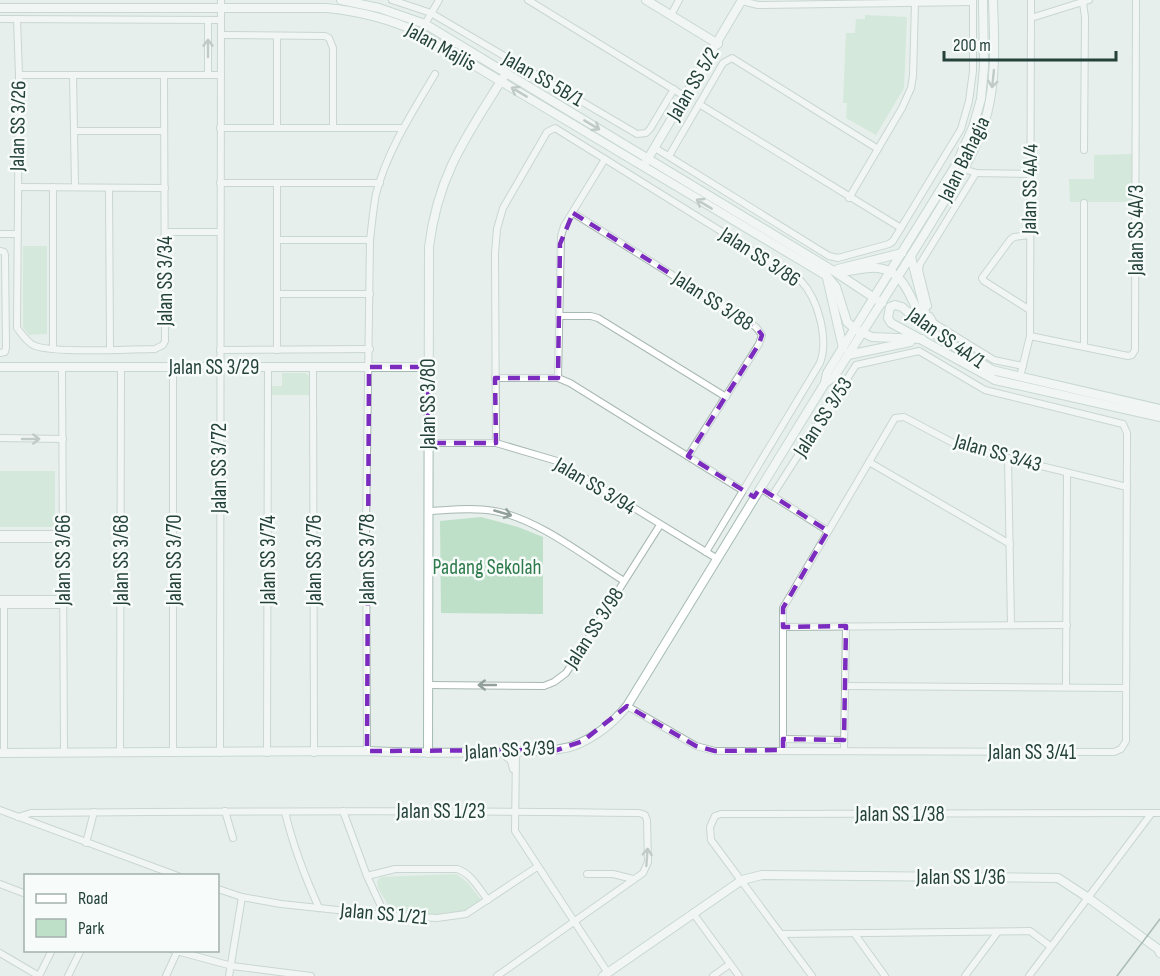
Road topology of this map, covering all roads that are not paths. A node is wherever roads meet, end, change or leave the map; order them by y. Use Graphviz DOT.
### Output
graph roads {
  1 [pos="341,0"];
  2 [pos="392,0"];
  3 [pos="439,0"];
  4 [pos="528,0"];
  5 [pos="646,0"];
  6 [pos="679,0"];
  7 [pos="742,0"];
  8 [pos="983,0"];
  9 [pos="993,0"];
  10 [pos="1031,0"];
  11 [pos="1136,0"];
  12 [pos="865,1"];
  13 [pos="973,1"];
  14 [pos="1086,1"];
  15 [pos="759,2"];
  16 [pos="915,3"];
  17 [pos="221,4"];
  18 [pos="0,8"];
  19 [pos="431,13"];
  20 [pos="671,15"];
  21 [pos="1031,18"];
  22 [pos="0,19"];
  23 [pos="17,19"];
  24 [pos="208,20"];
  25 [pos="221,20"];
  26 [pos="424,24"];
  27 [pos="221,35"];
  28 [pos="278,36"];
  29 [pos="718,44"];
  30 [pos="435,74"];
  31 [pos="19,75"];
  32 [pos="73,75"];
  33 [pos="164,75"];
  34 [pos="208,75"];
  35 [pos="221,75"];
  36 [pos="503,77"];
  37 [pos="674,89"];
  38 [pos="686,97"];
  39 [pos="699,105"];
  40 [pos="220,128"];
  41 [pos="277,128"];
  42 [pos="333,128"];
  43 [pos="404,128"];
  44 [pos="74,131"];
  45 [pos="164,131"];
  46 [pos="655,148"];
  47 [pos="878,150"];
  48 [pos="1084,150"];
  49 [pos="669,156"];
  50 [pos="605,159"];
  51 [pos="646,163"];
  52 [pos="964,169"];
  53 [pos="976,173"];
  54 [pos="1031,174"];
  55 [pos="220,183"];
  56 [pos="277,183"];
  57 [pos="380,183"];
  58 [pos="18,187"];
  59 [pos="53,187"];
  60 [pos="75,187"];
  61 [pos="109,188"];
  62 [pos="165,188"];
  63 [pos="849,198"];
  64 [pos="1084,203"];
  65 [pos="573,213"];
  66 [pos="901,228"];
  67 [pos="165,232"];
  68 [pos="220,232"];
  69 [pos="0,234"];
  70 [pos="17,234"];
  71 [pos="1029,235"];
  72 [pos="277,240"];
  73 [pos="370,240"];
  74 [pos="0,251"];
  75 [pos="906,255"];
  76 [pos="890,271"];
  77 [pos="829,273"];
  78 [pos="898,278"];
  79 [pos="277,294"];
  80 [pos="370,294"];
  81 [pos="874,298"];
  82 [pos="882,303"];
  83 [pos="1030,310"];
  84 [pos="559,316"];
  85 [pos="859,331"];
  86 [pos="930,331"];
  87 [pos="1030,336"];
  88 [pos="26,338"];
  89 [pos="922,339"];
  90 [pos="1084,346"];
  91 [pos="110,349"];
  92 [pos="370,349"];
  93 [pos="53,350"];
  94 [pos="220,350"];
  95 [pos="277,350"];
  96 [pos="846,351"];
  97 [pos="0,353"];
  98 [pos="1023,366"];
  99 [pos="0,367"];
  100 [pos="62,367"];
  101 [pos="121,367"];
  102 [pos="173,367"];
  103 [pos="220,367"];
  104 [pos="268,367"];
  105 [pos="313,367"];
  106 [pos="369,367"];
  107 [pos="428,367"];
  108 [pos="1020,377"];
  109 [pos="495,378"];
  110 [pos="558,378"];
  111 [pos="1063,391"];
  112 [pos="726,397"];
  113 [pos="1059,408"];
  114 [pos="1160,409"];
  115 [pos="1160,417"];
  116 [pos="1123,424"];
  117 [pos="0,438"];
  118 [pos="63,439"];
  119 [pos="428,443"];
  120 [pos="496,443"];
  121 [pos="688,456"];
  122 [pos="1008,458"];
  123 [pos="869,462"];
  124 [pos="1067,472"];
  125 [pos="1127,487"];
  126 [pos="760,488"];
  127 [pos="742,490"];
  128 [pos="772,496"];
  129 [pos="429,511"];
  130 [pos="660,525"];
  131 [pos="828,531"];
  132 [pos="0,534"];
  133 [pos="63,537"];
  134 [pos="0,539"];
  135 [pos="1010,544"];
  136 [pos="706,552"];
  137 [pos="716,558"];
  138 [pos="624,581"];
  139 [pos="63,602"];
  140 [pos="1,603"];
  141 [pos="1011,625"];
  142 [pos="1066,625"];
  143 [pos="783,627"];
  144 [pos="846,627"];
  145 [pos="429,685"];
  146 [pos="845,686"];
  147 [pos="1066,687"];
  148 [pos="1126,688"];
  149 [pos="627,706"];
  150 [pos="783,739"];
  151 [pos="844,740"];
  152 [pos="783,750"];
  153 [pos="844,750"];
  154 [pos="120,752"];
  155 [pos="367,752"];
  156 [pos="500,752"];
  157 [pos="516,752"];
  158 [pos="2,753"];
  159 [pos="64,753"];
  160 [pos="173,753"];
  161 [pos="220,753"];
  162 [pos="267,753"];
  163 [pos="314,753"];
  164 [pos="428,753"];
  165 [pos="515,779"];
  166 [pos="0,810"];
  167 [pos="225,811"];
  168 [pos="343,811"];
  169 [pos="514,811"];
  170 [pos="94,812"];
  171 [pos="285,812"];
  172 [pos="1151,813"];
  173 [pos="1160,813"];
  174 [pos="18,817"];
  175 [pos="232,838"];
  176 [pos="86,843"];
  177 [pos="537,867"];
  178 [pos="172,874"];
  179 [pos="587,874"];
  180 [pos="367,876"];
  181 [pos="633,879"];
  182 [pos="742,880"];
  183 [pos="0,884"];
  184 [pos="219,889"];
  185 [pos="24,893"];
  186 [pos="242,897"];
  187 [pos="1087,897"];
  188 [pos="488,900"];
  189 [pos="319,908"];
  190 [pos="693,913"];
  191 [pos="385,915"];
  192 [pos="575,922"];
  193 [pos="854,933"];
  194 [pos="997,933"];
  195 [pos="781,934"];
  196 [pos="1050,946"];
  197 [pos="1159,950"];
  198 [pos="51,952"];
  199 [pos="80,952"];
  200 [pos="175,952"];
  201 [pos="179,952"];
  202 [pos="0,953"];
  203 [pos="730,964"];
  204 [pos="232,966"];
  205 [pos="606,974"];
  206 [pos="39,976"];
  207 [pos="68,976"];
  208 [pos="166,976"];
  209 [pos="229,976"];
  210 [pos="311,976"];
  211 [pos="497,976"];
  212 [pos="712,976"];
  213 [pos="739,976"];
  214 [pos="812,976"];
  215 [pos="885,976"];
  216 [pos="965,976"];
  217 [pos="1029,976"];
  1 -- 26 [label="street, Jalan Majlis"];
  2 -- 19 [label="street, Jalan SS 5B/1"];
  3 -- 19 [label="street"];
  4 -- 37 [label="street"];
  5 -- 20 [label="street"];
  6 -- 20 [label="street"];
  7 -- 15 [label="street"];
  7 -- 29 [label="street, Jalan SS 5/2"];
  8 -- 75 [label="street, Jalan Bahagia"];
  9 -- 52 [label="street, Jalan Bahagia, one-way"];
  10 -- 21 [label="street, Jalan SS 4A/4"];
  11 -- 90 [label="street, Jalan SS 4A/3"];
  12 -- 15 [label="street"];
  12 -- 16 [label="street"];
  13 -- 16 [label="street"];
  13 -- 66 [label="street"];
  14 -- 21 [label="street"];
  14 -- 48 [label="street"];
  16 -- 47 [label="street"];
  17 -- 18 [label="street, Jalan Majlis"];
  17 -- 25 [label="street, Jalan SS 3/72"];
  17 -- 36 [label="street, Jalan Majlis"];
  19 -- 26 [label="street"];
  19 -- 37 [label="street, Jalan SS 5B/1"];
  20 -- 29 [label="street"];
  21 -- 54 [label="street, Jalan SS 4A/4"];
  22 -- 23 [label="street"];
  23 -- 24 [label="street"];
  23 -- 31 [label="street, Jalan SS 3/26"];
  24 -- 25 [label="street"];
  34 -- 24 [label="street, one-way"];
  25 -- 27 [label="street, Jalan SS 3/72"];
  26 -- 36 [label="street, Jalan Majlis"];
  27 -- 28 [label="street"];
  27 -- 35 [label="street, Jalan SS 3/72"];
  28 -- 41 [label="street"];
  28 -- 42 [label="street"];
  29 -- 38 [label="street, Jalan SS 5/2"];
  30 -- 43 [label="street, Jalan SS 3/78"];
  31 -- 32 [label="street"];
  31 -- 58 [label="street, Jalan SS 3/26"];
  32 -- 33 [label="street"];
  32 -- 44 [label="street"];
  33 -- 34 [label="street"];
  33 -- 45 [label="street, Jalan SS 3/34"];
  34 -- 35 [label="street"];
  35 -- 40 [label="street, Jalan SS 3/72"];
  36 -- 51 [label="street, Jalan Majlis"];
  36 -- 107 [label="street, Jalan SS 3/80"];
  37 -- 38 [label="street"];
  38 -- 46 [label="street, Jalan SS 5/2"];
  39 -- 47 [label="street"];
  39 -- 49 [label="street"];
  39 -- 63 [label="street"];
  40 -- 41 [label="street"];
  40 -- 55 [label="street, Jalan SS 3/72"];
  41 -- 42 [label="street"];
  42 -- 43 [label="street"];
  43 -- 57 [label="street, Jalan SS 3/78"];
  44 -- 45 [label="street"];
  44 -- 60 [label="street"];
  45 -- 62 [label="street, Jalan SS 3/34"];
  46 -- 49 [label="street"];
  46 -- 51 [label="street, Jalan SS 5/2"];
  47 -- 63 [label="street"];
  49 -- 66 [label="street"];
  50 -- 65 [label="street"];
  50 -- 109 [label="street, Jalan SS 3/86"];
  50 -- 127 [label="street, Jalan SS 3/86"];
  51 -- 77 [label="street, Jalan Majlis"];
  52 -- 53 [label="street"];
  52 -- 75 [label="street, Jalan Bahagia"];
  53 -- 54 [label="street"];
  53 -- 98 [label="street"];
  54 -- 71 [label="street, Jalan SS 4A/4"];
  55 -- 56 [label="street"];
  55 -- 68 [label="street, Jalan SS 3/72"];
  56 -- 57 [label="street"];
  56 -- 72 [label="street"];
  57 -- 73 [label="street, Jalan SS 3/78"];
  58 -- 59 [label="street"];
  58 -- 70 [label="street, Jalan SS 3/26"];
  59 -- 60 [label="street"];
  59 -- 93 [label="street"];
  60 -- 61 [label="street"];
  61 -- 62 [label="street"];
  61 -- 91 [label="street"];
  62 -- 67 [label="street, Jalan SS 3/34"];
  63 -- 66 [label="street"];
  64 -- 90 [label="street"];
  65 -- 84 [label="street"];
  65 -- 112 [label="street, Jalan SS 3/88"];
  67 -- 68 [label="street"];
  67 -- 91 [label="street, Jalan SS 3/34"];
  68 -- 94 [label="street, Jalan SS 3/72"];
  69 -- 70 [label="street"];
  70 -- 88 [label="street, Jalan SS 3/26"];
  71 -- 83 [label="street, Jalan SS 4A/4"];
  71 -- 83 [label="street"];
  72 -- 73 [label="street"];
  72 -- 79 [label="street"];
  73 -- 80 [label="street, Jalan SS 3/78"];
  74 -- 97 [label="street"];
  75 -- 76 [label="street, Jalan Bahagia"];
  75 -- 77 [label="street"];
  75 -- 78 [label="street, Jalan Bahagia"];
  75 -- 86 [label="street"];
  76 -- 77 [label="street"];
  76 -- 78 [label="street"];
  76 -- 81 [label="street, Jalan Bahagia"];
  77 -- 81 [label="street, Jalan Majlis"];
  77 -- 85 [label="street"];
  77 -- 96 [label="street"];
  78 -- 82 [label="street, Jalan Bahagia"];
  78 -- 86 [label="street"];
  79 -- 80 [label="street"];
  79 -- 95 [label="street"];
  80 -- 92 [label="street, Jalan SS 3/78"];
  81 -- 82 [label="street, Jalan Majlis"];
  81 -- 85 [label="street, Jalan SS 3/39"];
  82 -- 85 [label="street, Jalan SS 3/39"];
  83 -- 87 [label="street, Jalan SS 4A/4"];
  84 -- 110 [label="street"];
  84 -- 112 [label="street"];
  85 -- 89 [label="street"];
  85 -- 96 [label="street, Jalan SS 3/39"];
  86 -- 89 [label="street, Jalan SS 4A/1"];
  86 -- 108 [label="street, Jalan SS 4A/1"];
  87 -- 90 [label="street, Jalan SS 4A/3"];
  87 -- 98 [label="street, Jalan SS 4A/4"];
  88 -- 93 [label="street, Jalan SS 3/34"];
  89 -- 96 [label="street"];
  89 -- 111 [label="street, Jalan SS 4A/1"];
  91 -- 93 [label="street, Jalan SS 3/34"];
  92 -- 95 [label="street"];
  92 -- 106 [label="street, Jalan SS 3/78"];
  94 -- 95 [label="street"];
  94 -- 103 [label="street, Jalan SS 3/72"];
  96 -- 126 [label="street, Jalan SS 3/39"];
  98 -- 108 [label="street, Jalan SS 4A/4"];
  99 -- 100 [label="street, Jalan SS 3/29"];
  100 -- 101 [label="street, Jalan SS 3/29"];
  100 -- 118 [label="street, Jalan SS 3/66"];
  101 -- 102 [label="street, Jalan SS 3/29"];
  101 -- 154 [label="street, Jalan SS 3/68"];
  102 -- 103 [label="street, Jalan SS 3/29"];
  102 -- 160 [label="street, Jalan SS 3/70"];
  103 -- 104 [label="street, Jalan SS 3/29"];
  103 -- 161 [label="street, Jalan SS 3/72"];
  104 -- 105 [label="street, Jalan SS 3/29"];
  104 -- 162 [label="street, Jalan SS 3/74"];
  105 -- 106 [label="street, Jalan SS 3/29"];
  105 -- 163 [label="street, Jalan SS 3/76"];
  106 -- 107 [label="street, Jalan SS 3/29"];
  106 -- 155 [label="street, Jalan SS 3/78"];
  107 -- 119 [label="street, Jalan SS 3/80"];
  108 -- 111 [label="street, Jalan SS 4A/1"];
  109 -- 110 [label="street"];
  109 -- 120 [label="street"];
  110 -- 121 [label="street"];
  111 -- 113 [label="street"];
  111 -- 114 [label="street, Jalan SS 4A/1"];
  111 -- 115 [label="street, Jalan SS 4A/1"];
  112 -- 121 [label="street, Jalan SS 3/88"];
  113 -- 116 [label="street, Jalan SS 3/53"];
  113 -- 128 [label="street, Jalan SS 3/53"];
  116 -- 125 [label="street, Jalan SS 3/41"];
  117 -- 118 [label="street, one-way"];
  118 -- 133 [label="street, Jalan SS 3/66"];
  119 -- 120 [label="street, Jalan SS 3/94"];
  119 -- 129 [label="street, Jalan SS 3/80"];
  120 -- 130 [label="street, Jalan SS 3/94"];
  121 -- 127 [label="street"];
  122 -- 123 [label="street, Jalan SS 3/43"];
  122 -- 124 [label="street, Jalan SS 3/43"];
  122 -- 135 [label="street"];
  123 -- 131 [label="street, Jalan SS 3/43"];
  123 -- 135 [label="street"];
  124 -- 125 [label="street, Jalan SS 3/43"];
  124 -- 142 [label="street"];
  125 -- 148 [label="street, Jalan SS 3/41"];
  126 -- 128 [label="street"];
  126 -- 137 [label="street, Jalan SS 3/39"];
  127 -- 136 [label="street, Jalan SS 3/86"];
  128 -- 131 [label="street"];
  129 -- 138 [label="street, one-way"];
  129 -- 145 [label="street, Jalan SS 3/80"];
  130 -- 136 [label="street, Jalan SS 3/94"];
  130 -- 138 [label="street, Jalan SS 3/98"];
  131 -- 143 [label="street, Jalan SS 3/43"];
  132 -- 133 [label="street"];
  133 -- 134 [label="street"];
  133 -- 139 [label="street, Jalan SS 3/66"];
  135 -- 141 [label="street"];
  136 -- 137 [label="street, Jalan SS 3/94"];
  137 -- 149 [label="street, Jalan SS 3/39"];
  138 -- 145 [label="street, Jalan SS 3/98, one-way"];
  139 -- 140 [label="street"];
  139 -- 159 [label="street, Jalan SS 3/66"];
  140 -- 158 [label="street"];
  141 -- 142 [label="street"];
  141 -- 144 [label="street"];
  142 -- 147 [label="street"];
  143 -- 144 [label="street"];
  143 -- 150 [label="street, Jalan SS 3/43"];
  144 -- 146 [label="street"];
  145 -- 164 [label="street, Jalan SS 3/80"];
  146 -- 147 [label="street"];
  146 -- 151 [label="street"];
  147 -- 148 [label="street"];
  148 -- 153 [label="street, Jalan SS 3/41"];
  149 -- 152 [label="street, Jalan SS 3/41"];
  149 -- 157 [label="street, Jalan SS 3/39"];
  150 -- 151 [label="street"];
  150 -- 152 [label="street, Jalan SS 3/43"];
  151 -- 153 [label="street"];
  152 -- 153 [label="street, Jalan SS 3/41"];
  154 -- 159 [label="street, Jalan SS 3/39"];
  154 -- 160 [label="street, Jalan SS 3/39"];
  155 -- 163 [label="street, Jalan SS 3/39"];
  155 -- 164 [label="street, Jalan SS 3/39"];
  156 -- 157 [label="street, Jalan SS 3/39"];
  156 -- 164 [label="street, Jalan SS 3/39"];
  156 -- 165 [label="street"];
  157 -- 165 [label="street"];
  158 -- 159 [label="street, Jalan SS 3/39"];
  160 -- 161 [label="street, Jalan SS 3/39"];
  161 -- 162 [label="street, Jalan SS 3/39"];
  162 -- 163 [label="street, Jalan SS 3/39"];
  165 -- 169 [label="street"];
  166 -- 174 [label="street"];
  167 -- 170 [label="street, Jalan SS 1/23"];
  167 -- 171 [label="street, Jalan SS 1/23"];
  167 -- 175 [label="street"];
  168 -- 169 [label="street, Jalan SS 1/23"];
  168 -- 171 [label="street, Jalan SS 1/23"];
  168 -- 180 [label="street"];
  169 -- 177 [label="street"];
  181 -- 169 [label="street, Jalan SS 1/23, one-way"];
  170 -- 174 [label="street, Jalan SS 1/23"];
  170 -- 176 [label="street"];
  171 -- 189 [label="street"];
  172 -- 173 [label="street, Jalan SS 1/38"];
  172 -- 182 [label="street, Jalan SS 1/38"];
  172 -- 187 [label="street"];
  174 -- 176 [label="street"];
  176 -- 178 [label="street"];
  177 -- 188 [label="street, Jalan SS 1/21"];
  177 -- 192 [label="street"];
  179 -- 181 [label="street"];
  180 -- 188 [label="street"];
  180 -- 191 [label="street"];
  181 -- 192 [label="street, Jalan SS 1/23"];
  182 -- 187 [label="street, Jalan SS 1/36"];
  182 -- 190 [label="street"];
  182 -- 195 [label="street"];
  183 -- 185 [label="street"];
  184 -- 186 [label="street, Jalan SS 1/21"];
  186 -- 189 [label="street, Jalan SS 1/21"];
  186 -- 204 [label="street"];
  187 -- 196 [label="street"];
  187 -- 197 [label="street, Jalan SS 1/36"];
  188 -- 191 [label="street, Jalan SS 1/21"];
  189 -- 191 [label="street, Jalan SS 1/21"];
  190 -- 203 [label="street"];
  190 -- 205 [label="street"];
  192 -- 205 [label="street"];
  192 -- 211 [label="street, Jalan SS 1/23"];
  193 -- 194 [label="street"];
  193 -- 195 [label="street"];
  193 -- 215 [label="street"];
  194 -- 196 [label="street"];
  194 -- 216 [label="street"];
  195 -- 214 [label="street"];
  196 -- 217 [label="street"];
  198 -- 206 [label="street"];
  199 -- 207 [label="street"];
  200 -- 208 [label="street"];
  201 -- 204 [label="street"];
  202 -- 206 [label="street"];
  203 -- 212 [label="street"];
  203 -- 213 [label="street"];
  204 -- 209 [label="street"];
  204 -- 210 [label="street"];
}
